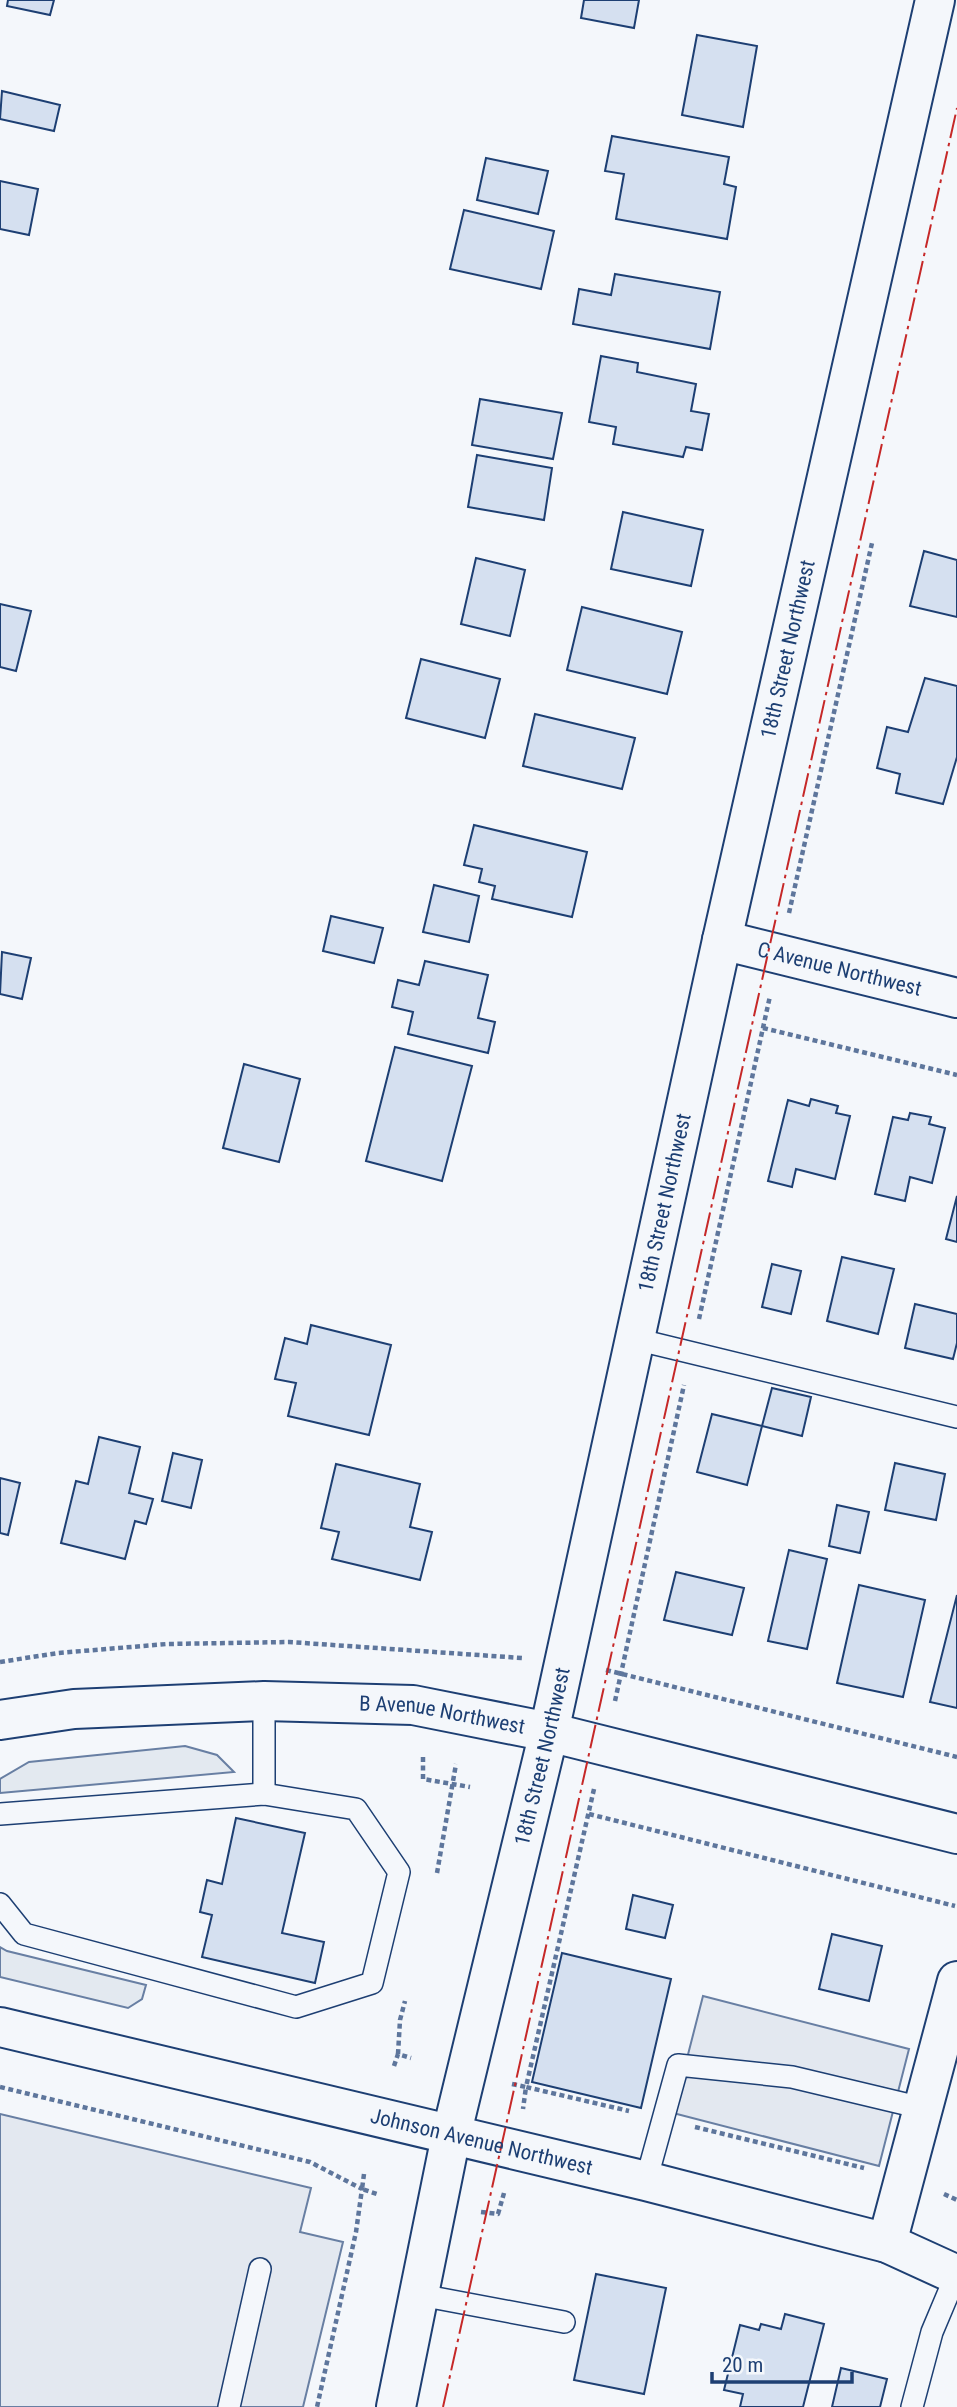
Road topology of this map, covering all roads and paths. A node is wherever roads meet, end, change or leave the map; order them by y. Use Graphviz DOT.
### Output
graph roads {
  1 [pos="934,0"];
  2 [pos="872,543"];
  3 [pos="788,914"];
  4 [pos="722,940"];
  5 [pos="957,998"];
  6 [pos="763,1028"];
  7 [pos="957,1075"];
  8 [pos="635,1339"];
  9 [pos="957,1417"];
  10 [pos="522,1658"];
  11 [pos="0,1662"];
  12 [pos="595,1667"];
  13 [pos="264,1702"];
  14 [pos="0,1720"];
  15 [pos="549,1732"];
  16 [pos="957,1756"];
  17 [pos="422,1757"];
  18 [pos="470,1787"];
  19 [pos="594,1788"];
  20 [pos="264,1794"];
  21 [pos="0,1814"];
  22 [pos="589,1814"];
  23 [pos="957,1833"];
  24 [pos="0,1903"];
  25 [pos="955,1906"];
  26 [pos="957,1981"];
  27 [pos="0,2027"];
  28 [pos="411,2058"];
  29 [pos="394,2066"];
  30 [pos="512,2084"];
  31 [pos="0,2087"];
  32 [pos="526,2087"];
  33 [pos="922,2108"];
  34 [pos="523,2110"];
  35 [pos="663,2119"];
  36 [pos="452,2136"];
  37 [pos="872,2170"];
  38 [pos="365,2174"];
  39 [pos="646,2181"];
  40 [pos="362,2189"];
  41 [pos="504,2193"];
  42 [pos="377,2194"];
  43 [pos="480,2212"];
  44 [pos="887,2243"];
  45 [pos="260,2269"];
  46 [pos="957,2275"];
  47 [pos="420,2295"];
  48 [pos="564,2322"];
  49 [pos="229,2407"];
  50 [pos="317,2407"];
  51 [pos="397,2407"];
  52 [pos="912,2407"];
  1 -- 4 [label="street, 18th Street Northwest"];
  2 -- 3 [label="path"];
  4 -- 5 [label="street, C Avenue Northwest"];
  4 -- 8 [label="street, 18th Street Northwest"];
  6 -- 7 [label="path"];
  8 -- 9 [label="lane"];
  8 -- 15 [label="street, 18th Street Northwest"];
  10 -- 11 [label="path"];
  12 -- 16 [label="path"];
  13 -- 14 [label="street, B Avenue Northwest"];
  13 -- 15 [label="street, B Avenue Northwest"];
  13 -- 20 [label="lane"];
  15 -- 23 [label="street, B Avenue Northwest"];
  15 -- 36 [label="street, 18th Street Northwest"];
  17 -- 18 [label="path"];
  19 -- 22 [label="path"];
  20 -- 21 [label="lane"];
  20 -- 24 [label="lane"];
  22 -- 25 [label="path"];
  22 -- 32 [label="path"];
  26 -- 33 [label="street"];
  27 -- 36 [label="street, Johnson Avenue Northwest"];
  28 -- 29 [label="path"];
  30 -- 32 [label="path"];
  31 -- 40 [label="path"];
  32 -- 34 [label="path"];
  32 -- 35 [label="path"];
  33 -- 35 [label="lane"];
  33 -- 44 [label="street"];
  35 -- 37 [label="path"];
  35 -- 39 [label="lane"];
  36 -- 39 [label="street, Johnson Avenue Northwest"];
  36 -- 47 [label="street, 18th Street Northwest"];
  38 -- 40 [label="path"];
  39 -- 44 [label="street, Johnson Avenue Northwest"];
  40 -- 42 [label="path"];
  40 -- 50 [label="path"];
  41 -- 43 [label="path"];
  44 -- 46 [label="street, Johnson Avenue Northwest"];
  45 -- 49 [label="lane"];
  46 -- 52 [label="lane"];
  47 -- 48 [label="lane"];
  47 -- 51 [label="street, 18th Street Northwest"];
}
